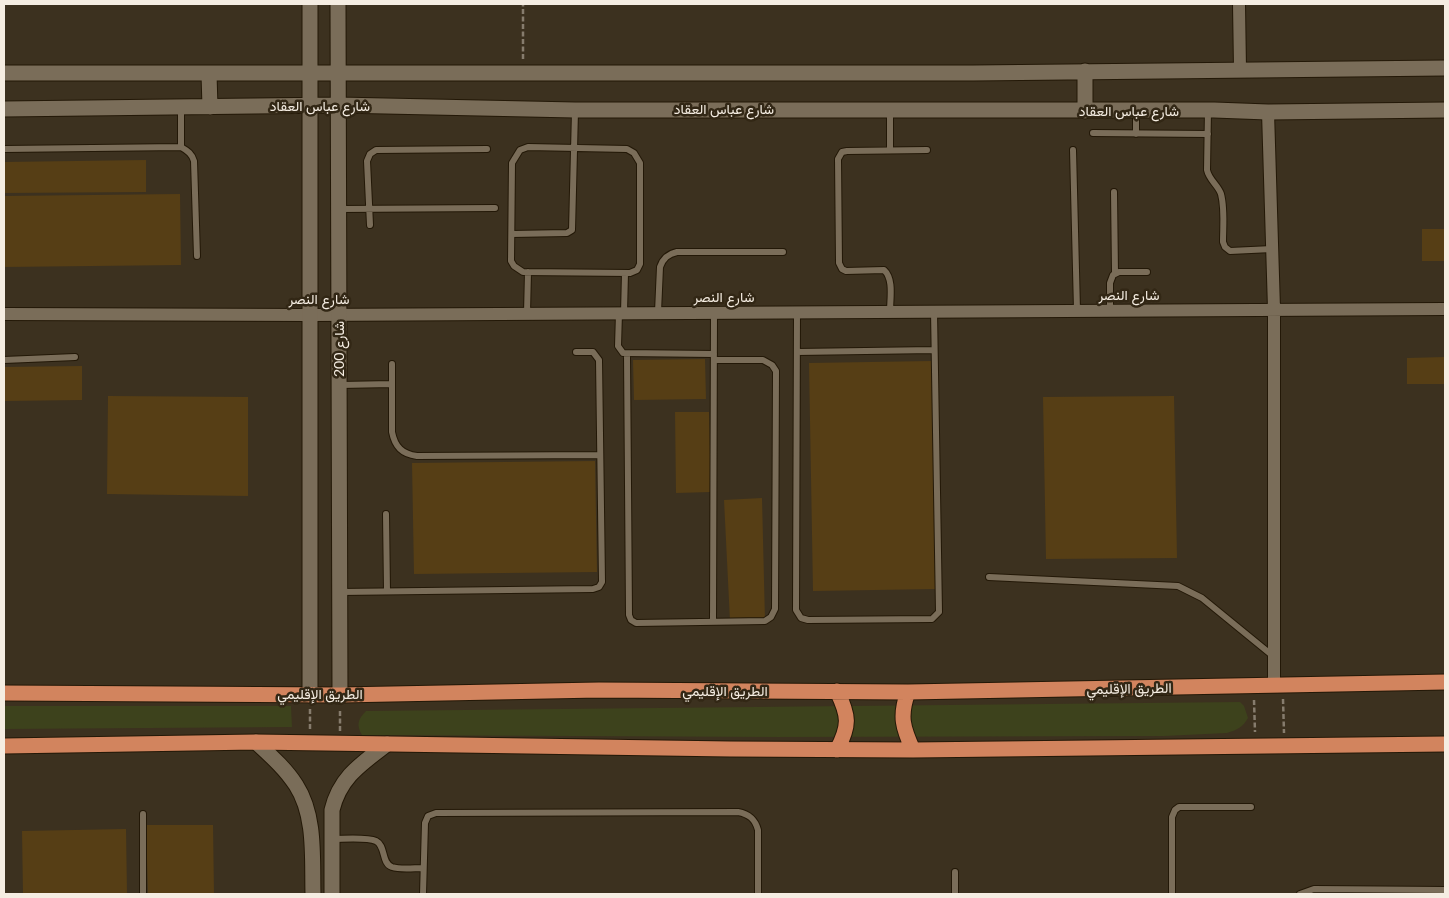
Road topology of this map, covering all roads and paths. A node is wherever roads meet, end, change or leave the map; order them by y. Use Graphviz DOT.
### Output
graph roads {
  1 [pos="310,4"];
  2 [pos="338,4"];
  3 [pos="523,4"];
  4 [pos="1238,4"];
  5 [pos="1445,68"];
  6 [pos="1240,69"];
  7 [pos="1084,71"];
  8 [pos="310,72"];
  9 [pos="338,72"];
  10 [pos="4,73"];
  11 [pos="522,73"];
  12 [pos="209,74"];
  13 [pos="338,105"];
  14 [pos="310,106"];
  15 [pos="181,107"];
  16 [pos="210,107"];
  17 [pos="4,109"];
  18 [pos="575,110"];
  19 [pos="890,110"];
  20 [pos="1208,110"];
  21 [pos="1445,110"];
  22 [pos="1085,111"];
  23 [pos="1136,111"];
  24 [pos="1268,112"];
  25 [pos="1093,133"];
  26 [pos="1136,134"];
  27 [pos="1208,134"];
  28 [pos="181,147"];
  29 [pos="575,148"];
  30 [pos="4,149"];
  31 [pos="487,149"];
  32 [pos="890,150"];
  33 [pos="927,150"];
  34 [pos="1073,150"];
  35 [pos="1114,192"];
  36 [pos="495,208"];
  37 [pos="369,209"];
  38 [pos="338,210"];
  39 [pos="370,225"];
  40 [pos="512,234"];
  41 [pos="1272,249"];
  42 [pos="783,252"];
  43 [pos="197,256"];
  44 [pos="528,272"];
  45 [pos="1148,272"];
  46 [pos="625,273"];
  47 [pos="1115,273"];
  48 [pos="1445,308"];
  49 [pos="1274,309"];
  50 [pos="1077,310"];
  51 [pos="1110,310"];
  52 [pos="890,311"];
  53 [pos="934,311"];
  54 [pos="658,312"];
  55 [pos="714,312"];
  56 [pos="797,312"];
  57 [pos="527,313"];
  58 [pos="622,313"];
  59 [pos="4,314"];
  60 [pos="339,314"];
  61 [pos="311,315"];
  62 [pos="934,350"];
  63 [pos="576,352"];
  64 [pos="797,352"];
  65 [pos="627,354"];
  66 [pos="75,357"];
  67 [pos="714,357"];
  68 [pos="4,360"];
  69 [pos="392,364"];
  70 [pos="392,384"];
  71 [pos="339,385"];
  72 [pos="600,455"];
  73 [pos="386,514"];
  74 [pos="988,576"];
  75 [pos="387,591"];
  76 [pos="340,592"];
  77 [pos="713,621"];
  78 [pos="1274,656"];
  79 [pos="1445,682"];
  80 [pos="1278,685"];
  81 [pos="1253,686"];
  82 [pos="837,691"];
  83 [pos="908,692"];
  84 [pos="4,693"];
  85 [pos="310,695"];
  86 [pos="340,695"];
  87 [pos="256,742"];
  88 [pos="310,743"];
  89 [pos="340,743"];
  90 [pos="387,744"];
  91 [pos="1445,744"];
  92 [pos="1284,745"];
  93 [pos="4,746"];
  94 [pos="1255,746"];
  95 [pos="837,750"];
  96 [pos="913,750"];
  97 [pos="1251,807"];
  98 [pos="143,814"];
  99 [pos="332,839"];
  100 [pos="424,868"];
  101 [pos="956,872"];
  102 [pos="1445,890"];
  103 [pos="143,894"];
  104 [pos="312,894"];
  105 [pos="332,894"];
  106 [pos="422,894"];
  107 [pos="758,894"];
  108 [pos="955,894"];
  109 [pos="1172,894"];
  110 [pos="1300,894"];
  1 -- 8 [label="street, شارع 200"];
  2 -- 9 [label="street, شارع 200"];
  3 -- 11 [label="path"];
  4 -- 6 [label="street"];
  5 -- 6 [label="street"];
  6 -- 7 [label="street"];
  7 -- 11 [label="street"];
  7 -- 22 [label="street"];
  8 -- 9 [label="street"];
  8 -- 12 [label="street"];
  8 -- 14 [label="street, شارع 200"];
  9 -- 11 [label="street"];
  9 -- 13 [label="street, شارع 200"];
  10 -- 12 [label="street"];
  12 -- 16 [label="street"];
  13 -- 14 [label="street, شارع عباس العقاد"];
  13 -- 18 [label="street, شارع عباس العقاد"];
  13 -- 38 [label="street, شارع 200"];
  14 -- 16 [label="street, شارع عباس العقاد"];
  14 -- 61 [label="street, شارع 200"];
  15 -- 16 [label="street, شارع عباس العقاد"];
  15 -- 17 [label="street, شارع عباس العقاد"];
  15 -- 28 [label="lane"];
  18 -- 19 [label="street, شارع عباس العقاد"];
  18 -- 29 [label="lane"];
  19 -- 22 [label="street, شارع عباس العقاد"];
  19 -- 32 [label="lane"];
  20 -- 23 [label="street, شارع عباس العقاد"];
  20 -- 24 [label="street, شارع عباس العقاد"];
  20 -- 27 [label="lane"];
  21 -- 24 [label="street, شارع عباس العقاد"];
  22 -- 23 [label="street, شارع عباس العقاد"];
  23 -- 26 [label="lane"];
  24 -- 41 [label="street"];
  25 -- 26 [label="lane"];
  26 -- 27 [label="lane"];
  27 -- 41 [label="lane"];
  28 -- 30 [label="lane"];
  28 -- 43 [label="lane"];
  29 -- 40 [label="lane"];
  29 -- 40 [label="lane"];
  29 -- 46 [label="lane"];
  31 -- 37 [label="lane"];
  32 -- 33 [label="lane"];
  32 -- 52 [label="lane"];
  34 -- 50 [label="lane"];
  35 -- 47 [label="lane"];
  36 -- 37 [label="lane"];
  37 -- 38 [label="lane"];
  37 -- 39 [label="lane"];
  38 -- 60 [label="street, شارع 200"];
  40 -- 44 [label="lane"];
  41 -- 49 [label="street"];
  42 -- 54 [label="lane"];
  44 -- 46 [label="lane"];
  44 -- 57 [label="lane"];
  45 -- 47 [label="lane"];
  46 -- 58 [label="lane"];
  47 -- 51 [label="lane"];
  48 -- 49 [label="street, شارع النصر"];
  49 -- 51 [label="street, شارع النصر"];
  49 -- 78 [label="street"];
  50 -- 51 [label="street, شارع النصر"];
  50 -- 53 [label="street, شارع النصر"];
  52 -- 53 [label="street, شارع النصر"];
  52 -- 56 [label="street, شارع النصر"];
  53 -- 62 [label="lane"];
  54 -- 55 [label="street, شارع النصر"];
  54 -- 58 [label="street, شارع النصر"];
  55 -- 56 [label="street, شارع النصر"];
  55 -- 67 [label="lane"];
  56 -- 64 [label="lane"];
  57 -- 58 [label="street, شارع النصر"];
  57 -- 60 [label="street, شارع النصر"];
  58 -- 65 [label="lane"];
  59 -- 61 [label="street, شارع النصر"];
  60 -- 61 [label="street, شارع النصر"];
  60 -- 71 [label="street, شارع 200"];
  61 -- 85 [label="street, شارع 200"];
  62 -- 64 [label="lane"];
  62 -- 64 [label="lane"];
  63 -- 72 [label="lane"];
  65 -- 67 [label="lane"];
  65 -- 77 [label="lane"];
  66 -- 68 [label="lane"];
  67 -- 77 [label="lane"];
  67 -- 77 [label="lane"];
  69 -- 70 [label="lane"];
  70 -- 71 [label="lane"];
  70 -- 72 [label="lane"];
  71 -- 76 [label="street, شارع 200"];
  72 -- 75 [label="lane"];
  73 -- 75 [label="lane"];
  74 -- 78 [label="lane"];
  75 -- 76 [label="lane"];
  76 -- 86 [label="street, شارع 200"];
  78 -- 80 [label="street"];
  79 -- 80 [label="highway, الطريق الإقليمي"];
  80 -- 81 [label="highway, الطريق الإقليمي"];
  80 -- 92 [label="path"];
  81 -- 83 [label="highway, الطريق الإقليمي"];
  81 -- 94 [label="path"];
  82 -- 83 [label="highway, الطريق الإقليمي"];
  82 -- 86 [label="highway, الطريق الإقليمي"];
  82 -- 95 [label="highway"];
  83 -- 96 [label="highway"];
  84 -- 85 [label="highway, الطريق الإقليمي"];
  85 -- 86 [label="highway, الطريق الإقليمي"];
  85 -- 88 [label="path"];
  86 -- 89 [label="path"];
  87 -- 88 [label="highway"];
  87 -- 93 [label="highway"];
  87 -- 104 [label="street"];
  88 -- 89 [label="highway"];
  89 -- 90 [label="highway"];
  90 -- 95 [label="highway"];
  90 -- 99 [label="street"];
  91 -- 92 [label="highway"];
  92 -- 94 [label="highway"];
  94 -- 96 [label="highway"];
  95 -- 96 [label="highway"];
  97 -- 109 [label="lane"];
  98 -- 103 [label="lane"];
  99 -- 100 [label="lane"];
  99 -- 105 [label="street"];
  100 -- 106 [label="lane"];
  100 -- 107 [label="lane"];
  101 -- 108 [label="lane"];
  102 -- 110 [label="lane"];
}
